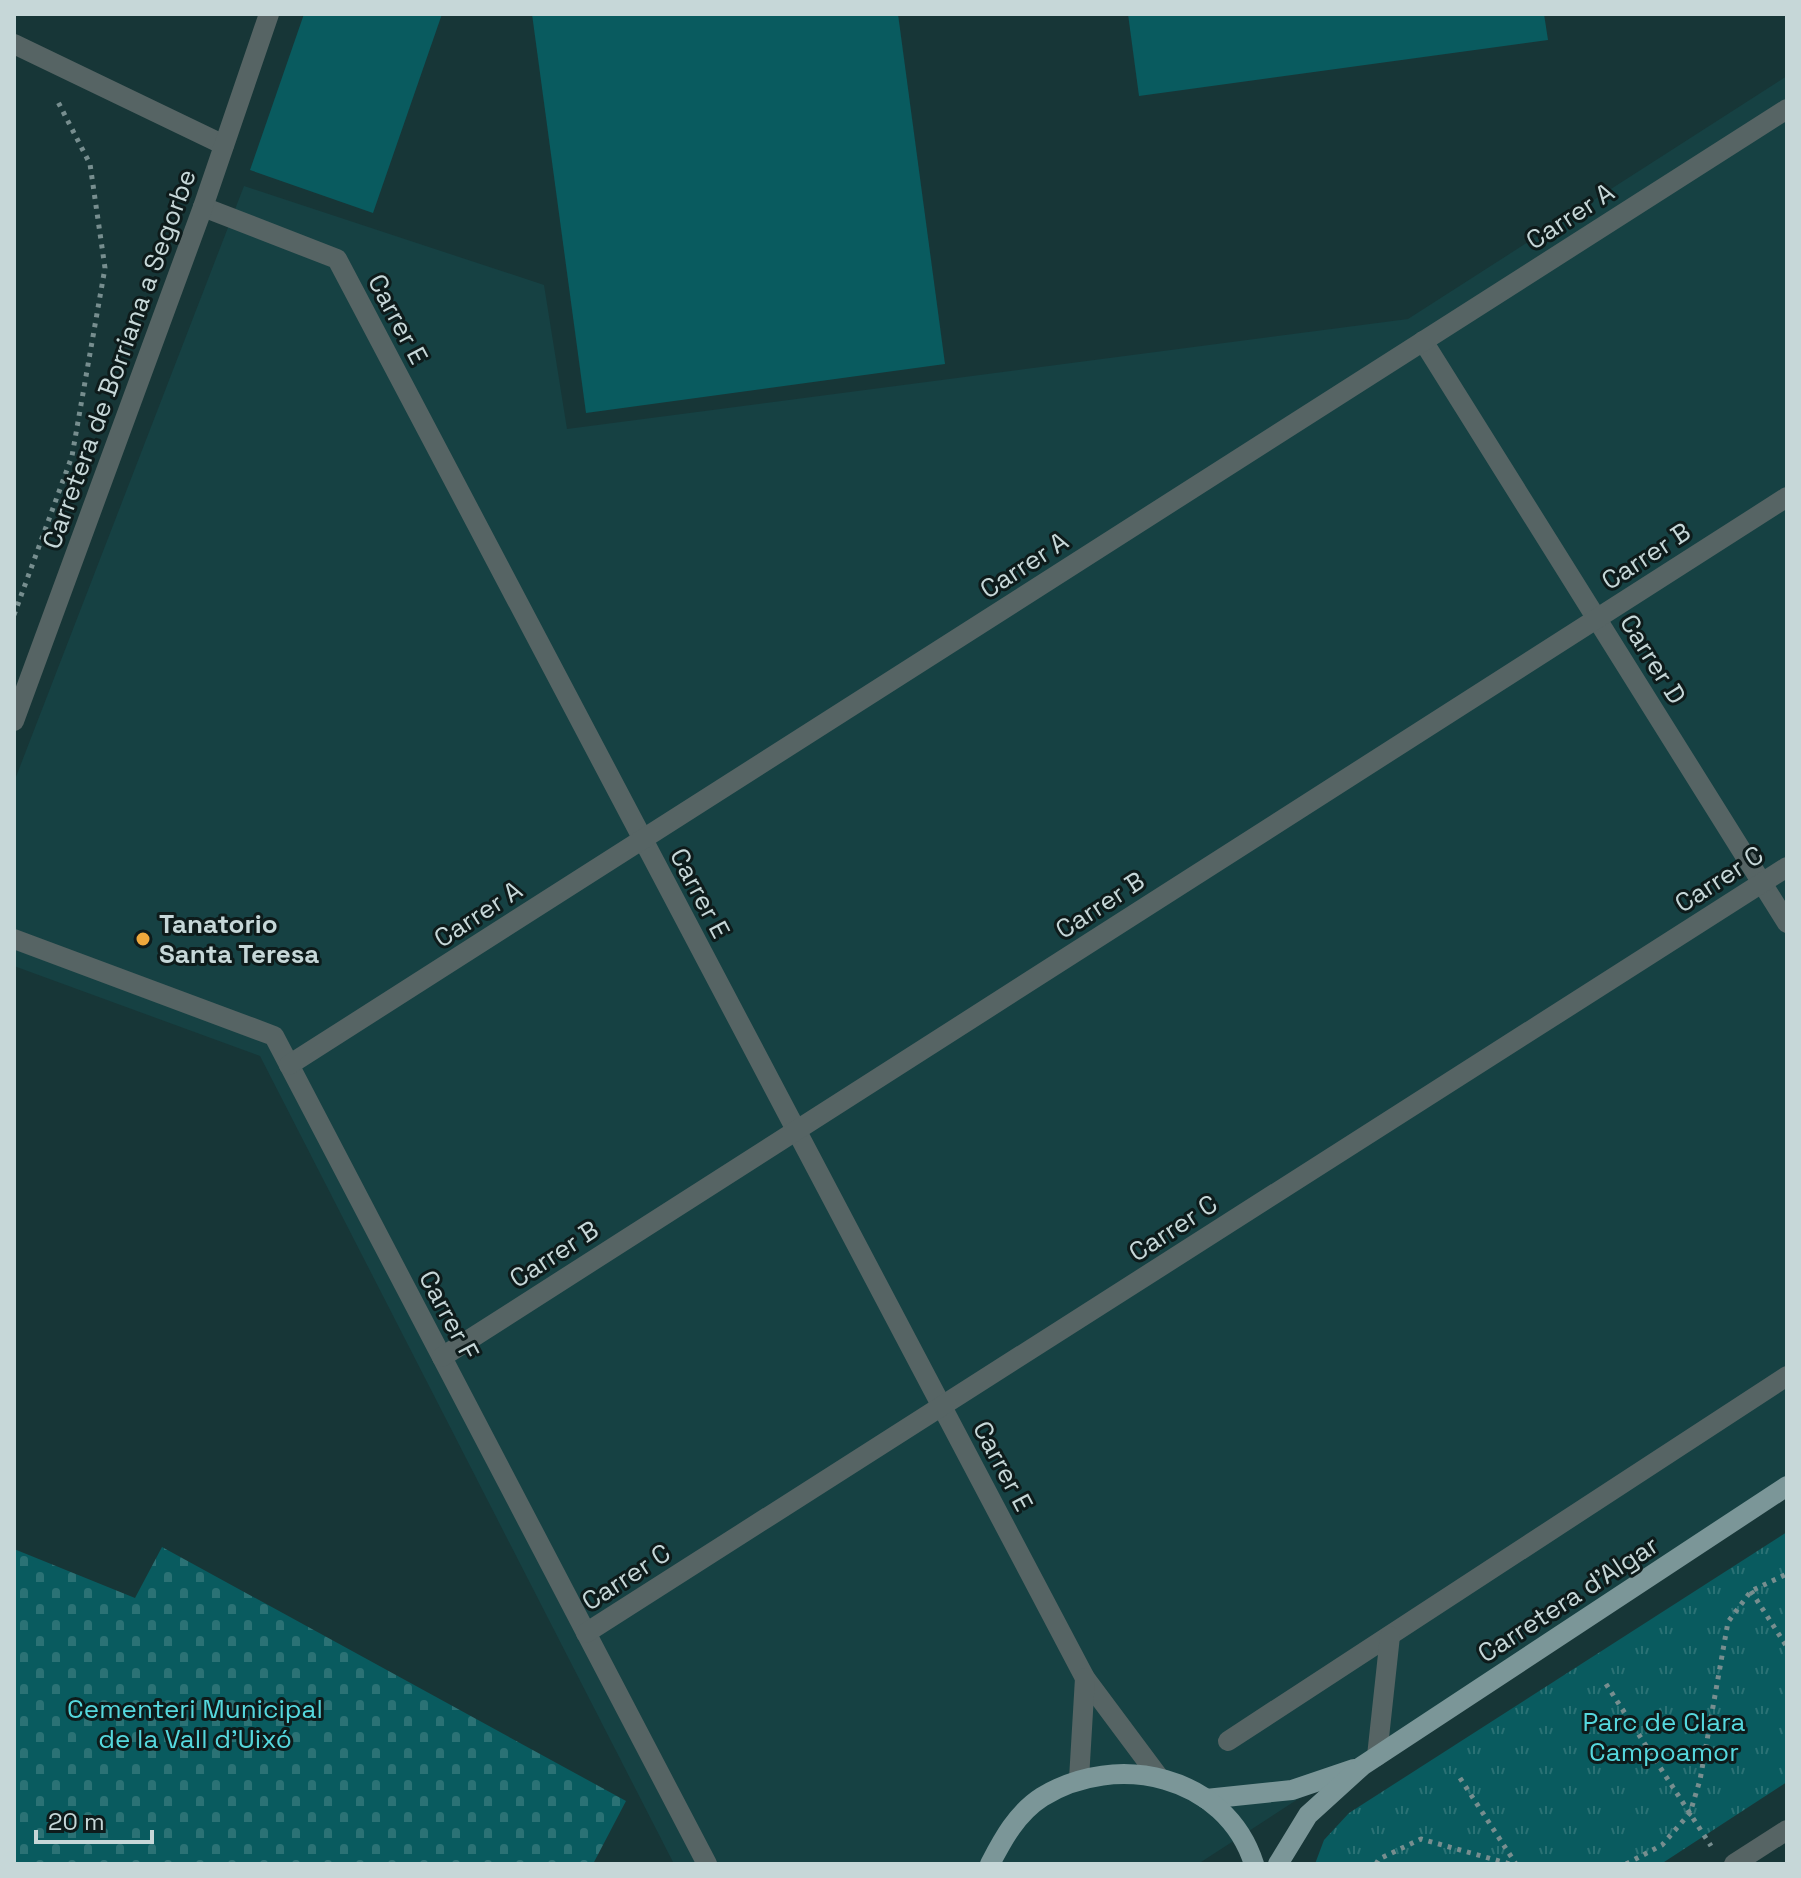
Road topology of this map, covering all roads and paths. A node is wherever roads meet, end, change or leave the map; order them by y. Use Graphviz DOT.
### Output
graph roads {
  1 [pos="269,14"];
  2 [pos="23,47"];
  3 [pos="1787,109"];
  4 [pos="224,145"];
  5 [pos="203,207"];
  6 [pos="1423,341"];
  7 [pos="1787,497"];
  8 [pos="14,615"];
  9 [pos="1597,619"];
  10 [pos="14,721"];
  11 [pos="643,839"];
  12 [pos="1787,867"];
  13 [pos="1762,883"];
  14 [pos="1787,923"];
  15 [pos="14,939"];
  16 [pos="289,1065"];
  17 [pos="796,1130"];
  18 [pos="442,1357"];
  19 [pos="1787,1376"];
  20 [pos="942,1406"];
  21 [pos="1787,1486"];
  22 [pos="1787,1574"];
  23 [pos="1751,1591"];
  24 [pos="586,1633"];
  25 [pos="1390,1636"];
  26 [pos="1787,1647"];
  27 [pos="1085,1678"];
  28 [pos="1606,1684"];
  29 [pos="1228,1741"];
  30 [pos="1369,1761"];
  31 [pos="1158,1776"];
  32 [pos="1460,1778"];
  33 [pos="1079,1779"];
  34 [pos="1206,1799"];
  35 [pos="1690,1813"];
  36 [pos="1787,1830"];
  37 [pos="1726,1860"];
  38 [pos="707,1864"];
  39 [pos="990,1864"];
  40 [pos="1254,1864"];
  41 [pos="1278,1864"];
  42 [pos="1376,1864"];
  43 [pos="1513,1864"];
  44 [pos="1626,1864"];
  1 -- 4 [label="street, Carretera de Borriana a Segorbe"];
  2 -- 4 [label="street"];
  2 -- 8 [label="path"];
  3 -- 6 [label="street, Carrer A"];
  4 -- 5 [label="street, Carretera de Borriana a Segorbe"];
  5 -- 10 [label="street, Carretera de Borriana a Segorbe"];
  5 -- 11 [label="street, Carrer E"];
  6 -- 9 [label="street, Carrer D"];
  6 -- 11 [label="street, Carrer A"];
  7 -- 9 [label="street, Carrer B"];
  9 -- 13 [label="street, Carrer D"];
  9 -- 17 [label="street, Carrer B"];
  11 -- 16 [label="street, Carrer A"];
  11 -- 17 [label="street, Carrer E"];
  12 -- 13 [label="street, Carrer C"];
  13 -- 14 [label="street, Carrer D"];
  13 -- 20 [label="street, Carrer C"];
  15 -- 16 [label="street, Carrer F"];
  16 -- 18 [label="street, Carrer F"];
  17 -- 18 [label="street, Carrer B"];
  17 -- 20 [label="street, Carrer E"];
  18 -- 24 [label="street, Carrer F"];
  19 -- 25 [label="street"];
  20 -- 24 [label="street, Carrer C"];
  20 -- 27 [label="street, Carrer E"];
  21 -- 30 [label="main road, Carretera d'Algar"];
  22 -- 23 [label="path"];
  23 -- 26 [label="path"];
  23 -- 35 [label="path"];
  24 -- 38 [label="street, Carrer F"];
  25 -- 29 [label="street"];
  25 -- 30 [label="street"];
  27 -- 31 [label="street, Carrer E"];
  27 -- 33 [label="street"];
  28 -- 35 [label="path"];
  30 -- 34 [label="main road, Carretera d'Algar"];
  30 -- 41 [label="main road, Carretera d'Algar"];
  31 -- 33 [label="main road"];
  31 -- 34 [label="main road"];
  32 -- 43 [label="path"];
  33 -- 39 [label="main road"];
  34 -- 40 [label="main road"];
  35 -- 37 [label="path"];
  35 -- 44 [label="path"];
  36 -- 37 [label="street"];
  42 -- 43 [label="path"];
}
